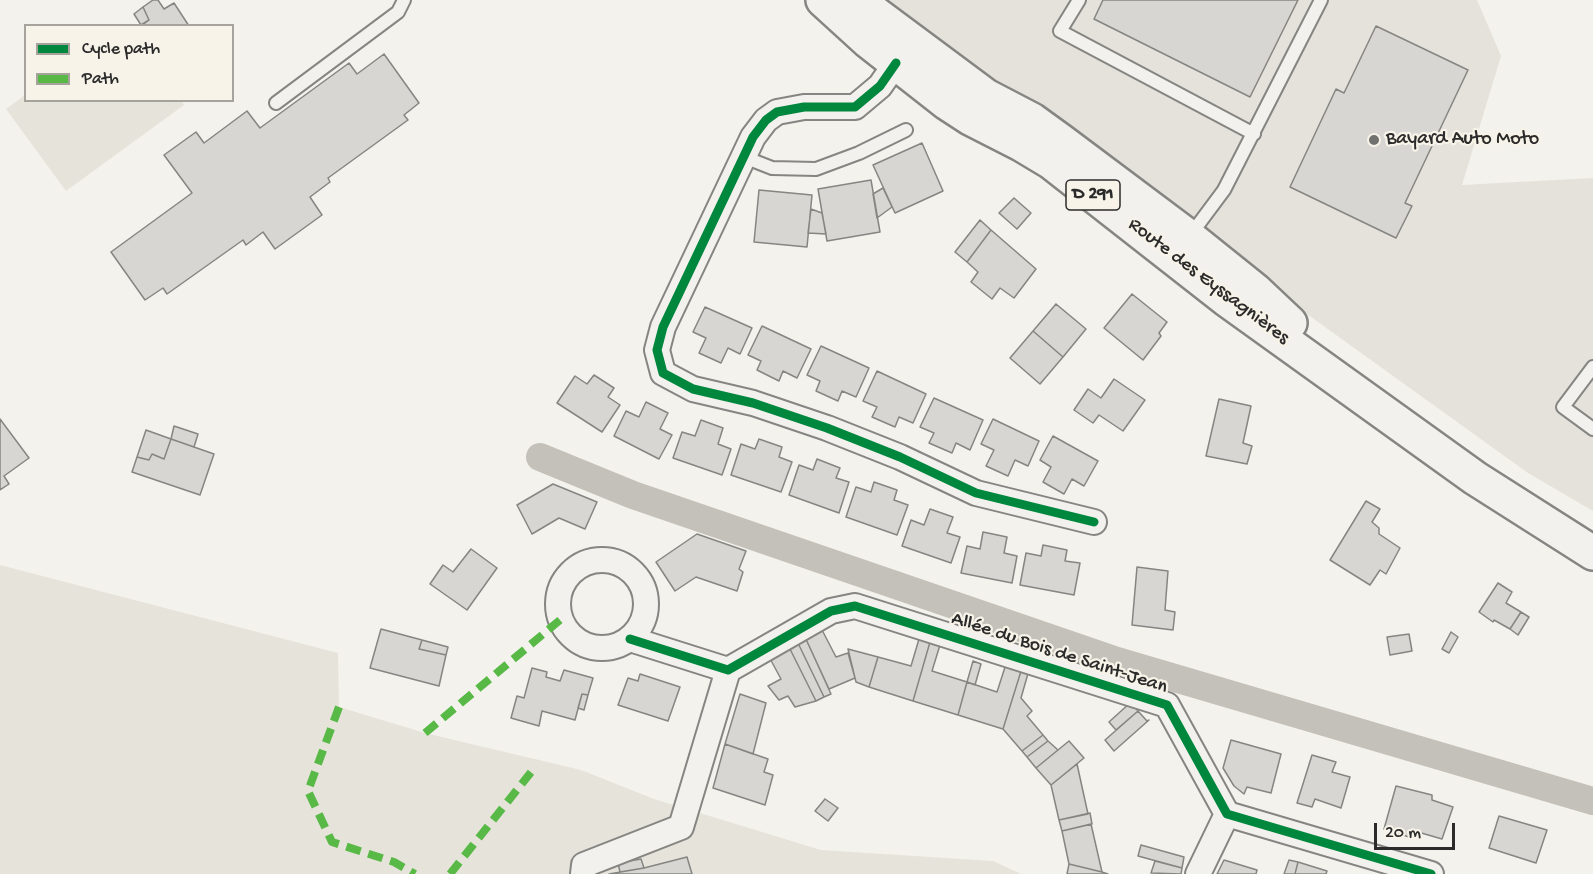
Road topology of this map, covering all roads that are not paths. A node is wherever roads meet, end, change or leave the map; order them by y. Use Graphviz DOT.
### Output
graph roads {
  1 [pos="405,0"];
  2 [pos="823,0"];
  3 [pos="857,0"];
  4 [pos="1079,0"];
  5 [pos="1321,0"];
  6 [pos="896,63"];
  7 [pos="276,103"];
  8 [pos="906,130"];
  9 [pos="1254,134"];
  10 [pos="744,157"];
  11 [pos="1186,251"];
  12 [pos="1593,367"];
  13 [pos="1593,429"];
  14 [pos="1094,522"];
  15 [pos="1593,552"];
  16 [pos="630,639"];
  17 [pos="728,670"];
  18 [pos="1227,814"];
  19 [pos="584,874"];
  20 [pos="1198,874"];
  21 [pos="1431,874"];
  1 -- 7 [label="lane"];
  2 -- 6 [label="main road, Route des Eyssagnières / D 291"];
  3 -- 11 [label="main road, Route des Eyssagnières / D 291"];
  4 -- 9 [label="lane"];
  5 -- 9 [label="lane"];
  6 -- 10 [label="street"];
  6 -- 11 [label="main road, Route des Eyssagnières / D 291"];
  8 -- 10 [label="lane"];
  9 -- 11 [label="lane"];
  10 -- 14 [label="street"];
  11 -- 15 [label="main road, Route des Eyssagnières / D 291"];
  12 -- 13 [label="lane"];
  16 -- 17 [label="street"];
  17 -- 18 [label="street, Allée du Bois de Saint-Jean"];
  17 -- 19 [label="street"];
  18 -- 20 [label="street"];
  18 -- 21 [label="street"];
}
